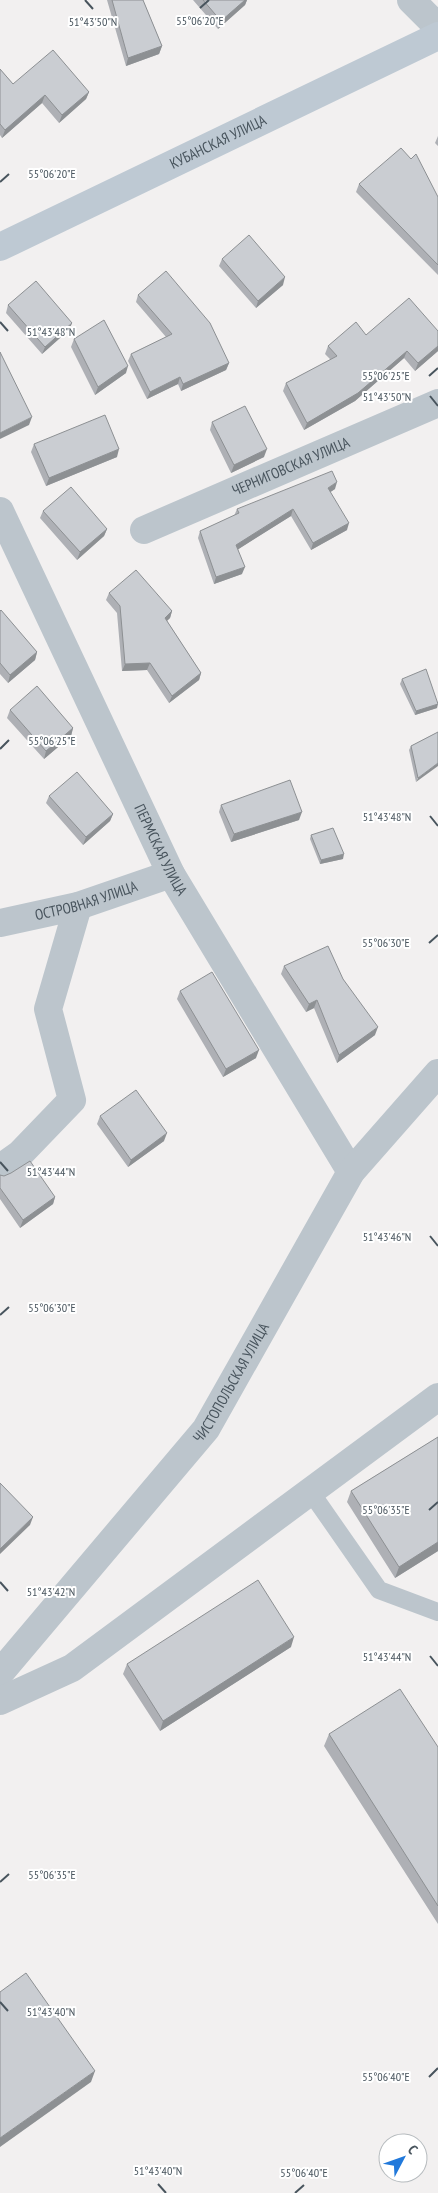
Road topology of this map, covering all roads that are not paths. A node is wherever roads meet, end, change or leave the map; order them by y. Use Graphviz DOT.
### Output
graph roads {
  1 [pos="411,0"];
  2 [pos="438,28"];
  3 [pos="438,36"];
  4 [pos="0,247"];
  5 [pos="438,403"];
  6 [pos="0,511"];
  7 [pos="144,530"];
  8 [pos="172,874"];
  9 [pos="78,906"];
  10 [pos="0,923"];
  11 [pos="438,1073"];
  12 [pos="0,1168"];
  13 [pos="351,1172"];
  14 [pos="438,1397"];
  15 [pos="310,1491"];
  16 [pos="438,1612"];
  17 [pos="0,1673"];
  18 [pos="0,1702"];
  1 -- 2 [label="street"];
  3 -- 4 [label="street, КУБАНСКАЯ УЛИЦА"];
  5 -- 7 [label="street, ЧЕРНИГОВСКАЯ УЛИЦА"];
  6 -- 8 [label="street, ПЕРМСКАЯ УЛИЦА"];
  8 -- 9 [label="street, ОСТРОВНАЯ УЛИЦА"];
  8 -- 13 [label="street, ПЕРМСКАЯ УЛИЦА"];
  9 -- 10 [label="street, ОСТРОВНАЯ УЛИЦА"];
  9 -- 12 [label="street"];
  11 -- 13 [label="street, ЧИСТОПОЛЬСКАЯ УЛИЦА"];
  13 -- 17 [label="street, ЧИСТОПОЛЬСКАЯ УЛИЦА"];
  14 -- 15 [label="street"];
  15 -- 16 [label="lane"];
  15 -- 18 [label="street"];
}
